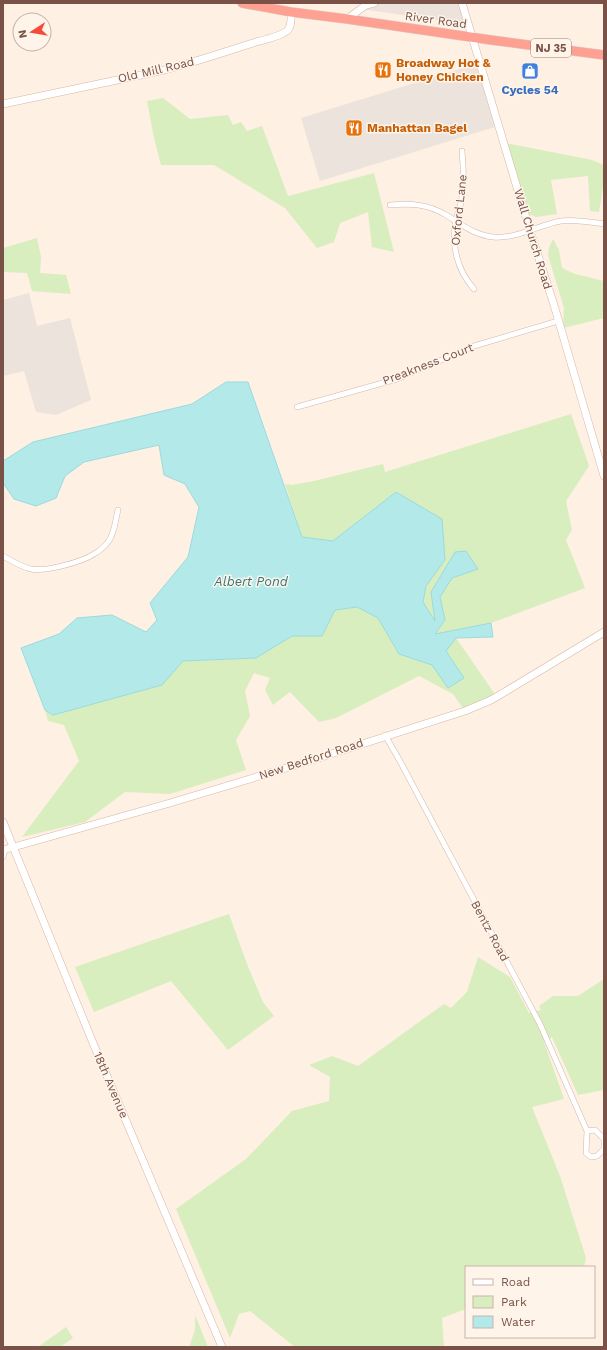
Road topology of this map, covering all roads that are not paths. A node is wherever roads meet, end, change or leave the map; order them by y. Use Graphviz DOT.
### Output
graph roads {
  1 [pos="242,3"];
  2 [pos="374,3"];
  3 [pos="462,3"];
  4 [pos="291,12"];
  5 [pos="347,18"];
  6 [pos="473,38"];
  7 [pos="604,55"];
  8 [pos="3,104"];
  9 [pos="462,151"];
  10 [pos="390,205"];
  11 [pos="456,221"];
  12 [pos="604,224"];
  13 [pos="530,231"];
  14 [pos="474,289"];
  15 [pos="558,321"];
  16 [pos="297,407"];
  17 [pos="604,476"];
  18 [pos="118,510"];
  19 [pos="3,556"];
  20 [pos="604,632"];
  21 [pos="385,735"];
  22 [pos="3,822"];
  23 [pos="13,848"];
  24 [pos="4,850"];
  25 [pos="3,857"];
  26 [pos="587,1131"];
  27 [pos="222,1347"];
  1 -- 4 [label="highway, River Road / NJ 35"];
  2 -- 5 [label="street"];
  3 -- 6 [label="street, Wall Church Road"];
  4 -- 5 [label="highway, River Road / NJ 35"];
  4 -- 8 [label="street, Old Mill Road"];
  5 -- 6 [label="highway, River Road / NJ 35"];
  6 -- 7 [label="highway, River Road / NJ 35"];
  6 -- 13 [label="street, Wall Church Road"];
  9 -- 11 [label="street, Oxford Lane"];
  10 -- 11 [label="street"];
  11 -- 13 [label="street"];
  11 -- 14 [label="street, Oxford Lane"];
  12 -- 13 [label="street"];
  13 -- 15 [label="street, Wall Church Road"];
  15 -- 16 [label="street, Preakness Court"];
  15 -- 17 [label="street, Wall Church Road"];
  18 -- 19 [label="street"];
  20 -- 21 [label="street, New Bedford Road"];
  21 -- 23 [label="street, New Bedford Road"];
  21 -- 26 [label="street, Bentz Road"];
  22 -- 23 [label="street, 18th Avenue"];
  23 -- 24 [label="street, New Bedford Road"];
  23 -- 27 [label="street, 18th Avenue"];
  24 -- 25 [label="street"];
  26 -- 26 [label="street, Bentz Road"];
}
